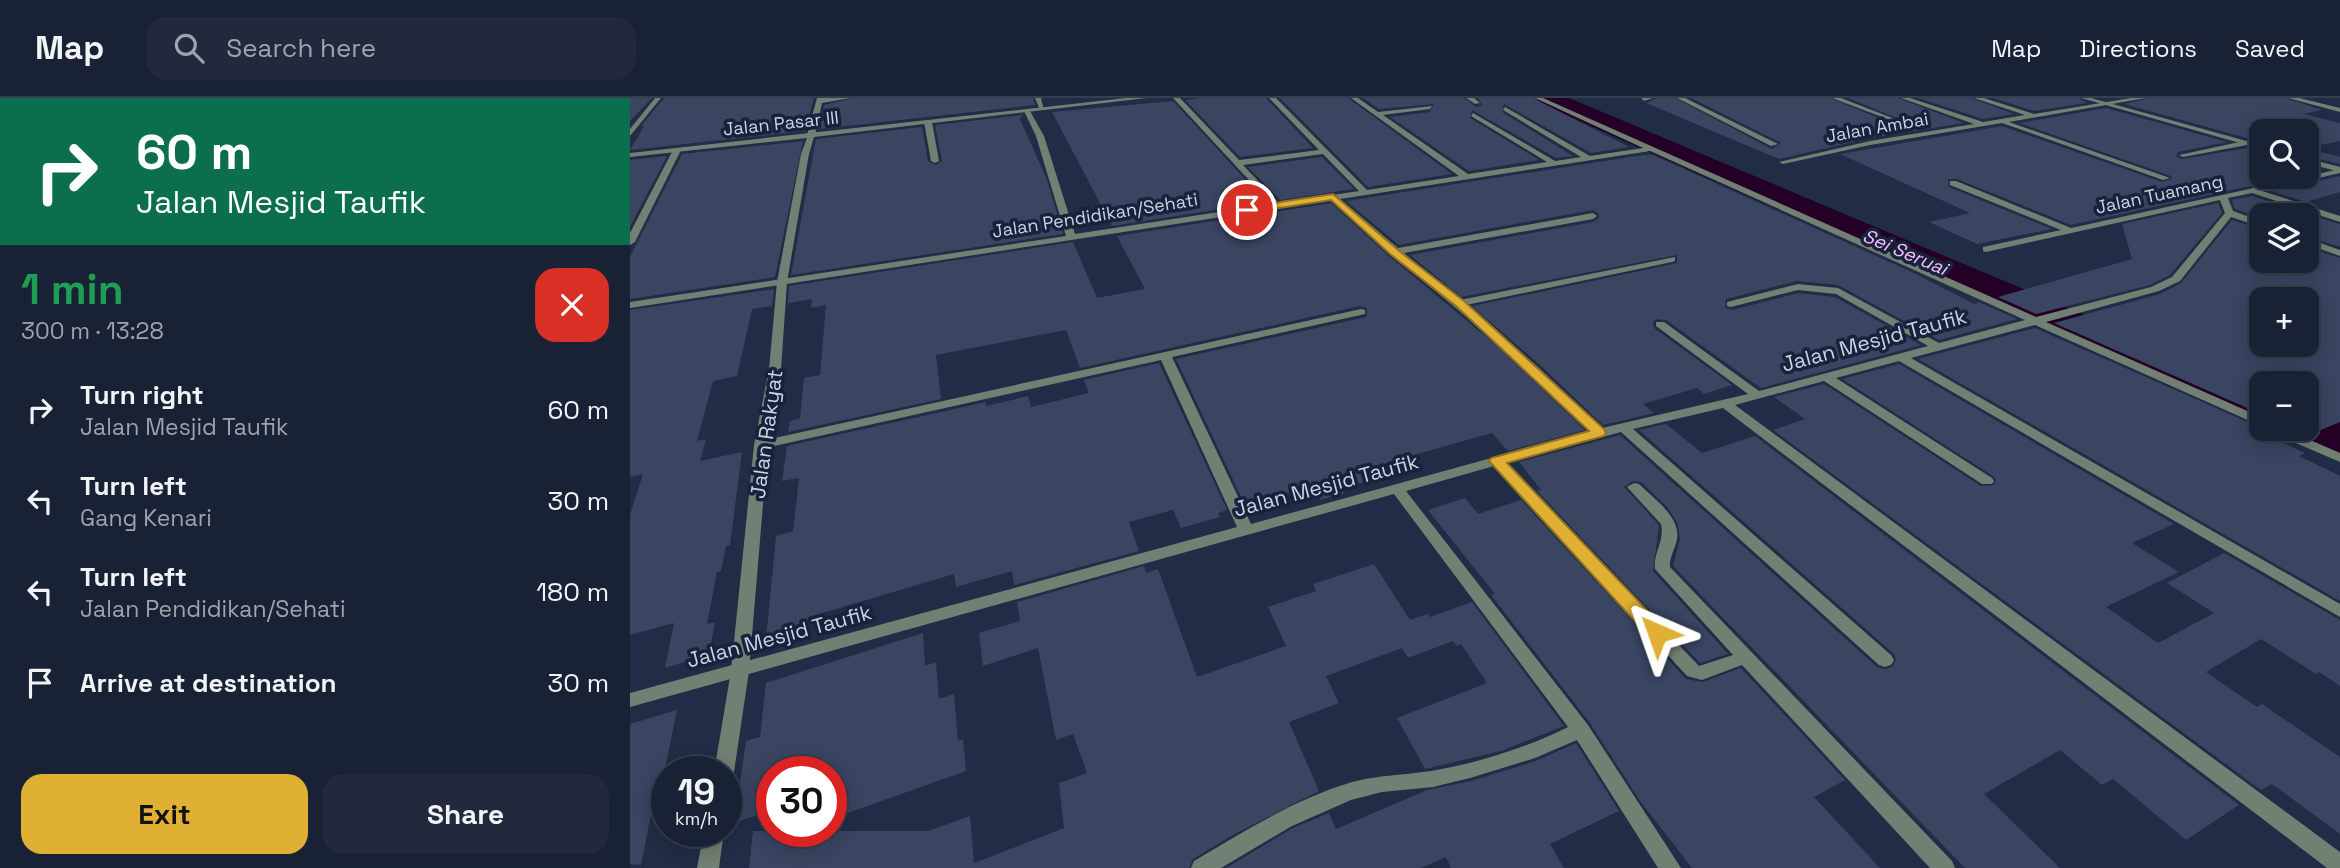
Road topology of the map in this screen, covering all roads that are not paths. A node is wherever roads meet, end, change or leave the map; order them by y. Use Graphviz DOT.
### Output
graph roads {
  1 [pos="658,98"];
  2 [pos="848,98"];
  3 [pos="1038,98"];
  4 [pos="1144,98"];
  5 [pos="1176,98"];
  6 [pos="1272,98"];
  7 [pos="1354,98"];
  8 [pos="1469,98"];
  9 [pos="1538,98"];
  10 [pos="1650,98"];
  11 [pos="1680,98"];
  12 [pos="1835,98"];
  13 [pos="1904,98"];
  14 [pos="1977,98"];
  15 [pos="2084,98"];
  16 [pos="2143,98"];
  17 [pos="2291,98"];
  18 [pos="820,99"];
  19 [pos="1644,99"];
  20 [pos="1478,103"];
  21 [pos="2107,104"];
  22 [pos="1430,107"];
  23 [pos="1042,109"];
  24 [pos="1504,109"];
  25 [pos="2340,110"];
  26 [pos="1027,111"];
  27 [pos="1377,114"];
  28 [pos="1473,115"];
  29 [pos="2036,117"];
  30 [pos="1892,120"];
  31 [pos="929,122"];
  32 [pos="2004,122"];
  33 [pos="1986,125"];
  34 [pos="630,134"];
  35 [pos="811,135"];
  36 [pos="2244,143"];
  37 [pos="2249,144"];
  38 [pos="1774,145"];
  39 [pos="1650,149"];
  40 [pos="677,150"];
  41 [pos="1324,152"];
  42 [pos="630,155"];
  43 [pos="2183,155"];
  44 [pos="1588,158"];
  45 [pos="935,161"];
  46 [pos="1783,162"];
  47 [pos="1237,163"];
  48 [pos="1553,163"];
  49 [pos="2319,164"];
  50 [pos="2340,170"];
  51 [pos="1465,176"];
  52 [pos="2166,177"];
  53 [pos="1953,183"];
  54 [pos="2251,190"];
  55 [pos="1365,192"];
  56 [pos="1333,197"];
  57 [pos="2223,197"];
  58 [pos="1276,205"];
  59 [pos="2229,213"];
  60 [pos="1593,216"];
  61 [pos="2340,219"];
  62 [pos="2249,220"];
  63 [pos="2069,230"];
  64 [pos="1070,236"];
  65 [pos="630,242"];
  66 [pos="2319,245"];
  67 [pos="1986,249"];
  68 [pos="1394,252"];
  69 [pos="2340,253"];
  70 [pos="1672,259"];
  71 [pos="782,282"];
  72 [pos="1460,303"];
  73 [pos="1731,304"];
  74 [pos="630,305"];
  75 [pos="1361,312"];
  76 [pos="2040,320"];
  77 [pos="1660,324"];
  78 [pos="1937,347"];
  79 [pos="1165,355"];
  80 [pos="1899,356"];
  81 [pos="1826,377"];
  82 [pos="1757,395"];
  83 [pos="1725,404"];
  84 [pos="2249,416"];
  85 [pos="1623,427"];
  86 [pos="1599,433"];
  87 [pos="2302,441"];
  88 [pos="761,445"];
  89 [pos="2340,458"];
  90 [pos="1497,461"];
  91 [pos="1987,481"];
  92 [pos="1634,487"];
  93 [pos="1397,489"];
  94 [pos="1246,530"];
  95 [pos="2340,611"];
  96 [pos="1745,657"];
  97 [pos="1885,660"];
  98 [pos="740,671"];
  99 [pos="630,700"];
  100 [pos="1581,730"];
  101 [pos="727,756"];
  102 [pos="711,847"];
  103 [pos="2340,865"];
  104 [pos="708,868"];
  105 [pos="1202,868"];
  106 [pos="1670,868"];
  107 [pos="1944,868"];
  1 -- 34 [label="street"];
  2 -- 18 [label="street"];
  3 -- 23 [label="street"];
  4 -- 23 [label="street, Jalan Pasar III"];
  5 -- 47 [label="street"];
  6 -- 41 [label="street"];
  7 -- 27 [label="street"];
  8 -- 20 [label="street"];
  9 -- 39 [label="street"];
  10 -- 19 [label="street"];
  11 -- 38 [label="street"];
  12 -- 30 [label="street"];
  13 -- 33 [label="street"];
  14 -- 29 [label="street"];
  15 -- 21 [label="street"];
  16 -- 21 [label="street, Jalan Ambai"];
  17 -- 25 [label="street"];
  18 -- 35 [label="street, Jalan Rakyat"];
  21 -- 29 [label="street, Jalan Ambai"];
  21 -- 36 [label="street"];
  22 -- 27 [label="street"];
  23 -- 26 [label="street, Jalan Pasar III"];
  24 -- 44 [label="street"];
  26 -- 31 [label="street, Jalan Pasar III"];
  26 -- 64 [label="street"];
  27 -- 51 [label="street"];
  28 -- 48 [label="street"];
  29 -- 32 [label="street, Jalan Ambai"];
  31 -- 35 [label="street, Jalan Pasar III"];
  31 -- 45 [label="street"];
  32 -- 33 [label="street, Jalan Ambai"];
  32 -- 52 [label="street"];
  33 -- 46 [label="street, Jalan Ambai"];
  35 -- 40 [label="street, Jalan Pasar III"];
  35 -- 71 [label="street, Jalan Rakyat"];
  36 -- 37 [label="street"];
  36 -- 43 [label="street"];
  39 -- 44 [label="street, Jalan Pendidikan/Sehati"];
  39 -- 76 [label="street"];
  40 -- 42 [label="street, Jalan Pasar III"];
  40 -- 65 [label="street"];
  41 -- 47 [label="street"];
  41 -- 55 [label="street"];
  44 -- 48 [label="street, Jalan Pendidikan/Sehati"];
  47 -- 58 [label="street"];
  48 -- 51 [label="street, Jalan Pendidikan/Sehati"];
  49 -- 50 [label="street"];
  50 -- 54 [label="street, Jalan Tuamang"];
  51 -- 55 [label="street, Jalan Pendidikan/Sehati"];
  53 -- 63 [label="street"];
  54 -- 57 [label="street, Jalan Tuamang"];
  54 -- 61 [label="street"];
  55 -- 56 [label="street, Jalan Pendidikan/Sehati"];
  56 -- 58 [label="street, Jalan Pendidikan/Sehati"];
  56 -- 68 [label="street"];
  57 -- 59 [label="street"];
  57 -- 63 [label="street, Jalan Tuamang"];
  58 -- 64 [label="street, Jalan Pendidikan/Sehati"];
  59 -- 62 [label="street"];
  59 -- 76 [label="street, Jalan Mesjid Taufik"];
  60 -- 68 [label="street"];
  63 -- 67 [label="street, Jalan Tuamang"];
  64 -- 71 [label="street, Jalan Pendidikan/Sehati"];
  66 -- 69 [label="street"];
  68 -- 72 [label="street"];
  70 -- 72 [label="street"];
  71 -- 74 [label="street, Jalan Pendidikan/Sehati"];
  71 -- 88 [label="street, Jalan Rakyat"];
  72 -- 86 [label="street"];
  73 -- 78 [label="street"];
  75 -- 79 [label="street"];
  76 -- 78 [label="street, Jalan Mesjid Taufik"];
  76 -- 84 [label="street"];
  77 -- 82 [label="street"];
  78 -- 80 [label="street, Jalan Mesjid Taufik"];
  79 -- 88 [label="street"];
  79 -- 94 [label="street"];
  80 -- 81 [label="street, Jalan Mesjid Taufik"];
  80 -- 95 [label="street"];
  81 -- 82 [label="street, Jalan Mesjid Taufik"];
  81 -- 91 [label="street"];
  82 -- 83 [label="street, Jalan Mesjid Taufik"];
  83 -- 85 [label="street, Jalan Mesjid Taufik"];
  83 -- 103 [label="street"];
  85 -- 86 [label="street, Jalan Mesjid Taufik"];
  85 -- 97 [label="street"];
  86 -- 90 [label="street, Jalan Mesjid Taufik"];
  87 -- 89 [label="street"];
  88 -- 98 [label="street, Jalan Rakyat"];
  90 -- 93 [label="street, Jalan Mesjid Taufik"];
  90 -- 96 [label="street"];
  92 -- 96 [label="street"];
  93 -- 94 [label="street, Jalan Mesjid Taufik"];
  93 -- 100 [label="street"];
  94 -- 98 [label="street, Jalan Mesjid Taufik"];
  96 -- 107 [label="street"];
  98 -- 99 [label="street, Jalan Mesjid Taufik"];
  98 -- 101 [label="street, Jalan Rakyat"];
  100 -- 105 [label="street"];
  100 -- 106 [label="street"];
  102 -- 104 [label="street"];
}
